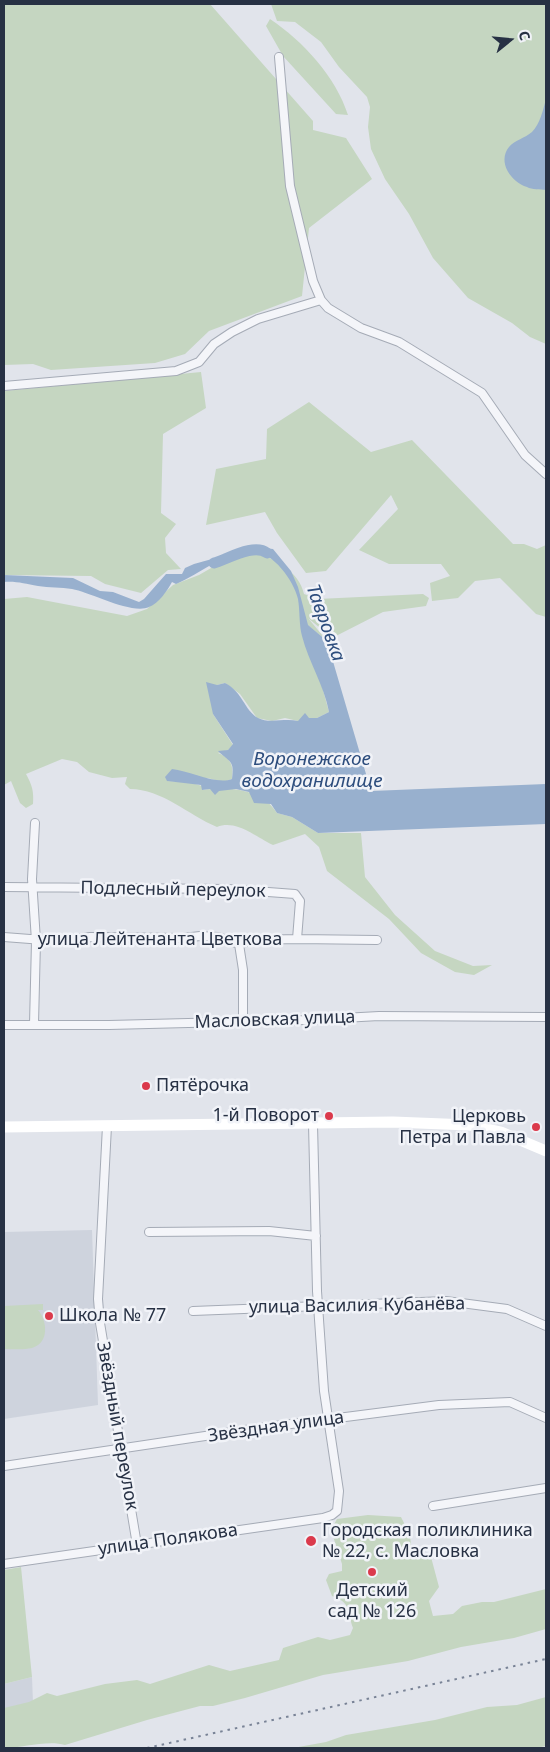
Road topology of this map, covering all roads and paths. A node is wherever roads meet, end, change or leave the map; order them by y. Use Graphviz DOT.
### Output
graph roads {
  1 [pos="279,57"];
  2 [pos="321,300"];
  3 [pos="4,386"];
  4 [pos="546,474"];
  5 [pos="35,823"];
  6 [pos="4,886"];
  7 [pos="33,888"];
  8 [pos="4,937"];
  9 [pos="297,939"];
  10 [pos="377,940"];
  11 [pos="36,941"];
  12 [pos="239,944"];
  13 [pos="546,1018"];
  14 [pos="243,1021"];
  15 [pos="34,1024"];
  16 [pos="4,1025"];
  17 [pos="313,1124"];
  18 [pos="107,1126"];
  19 [pos="4,1127"];
  20 [pos="546,1151"];
  21 [pos="149,1232"];
  22 [pos="316,1236"];
  23 [pos="319,1304"];
  24 [pos="193,1311"];
  25 [pos="546,1326"];
  26 [pos="546,1418"];
  27 [pos="328,1420"];
  28 [pos="120,1449"];
  29 [pos="4,1466"];
  30 [pos="546,1488"];
  31 [pos="433,1506"];
  32 [pos="137,1545"];
  33 [pos="4,1564"];
  1 -- 2 [label="street"];
  2 -- 3 [label="street"];
  2 -- 4 [label="street"];
  5 -- 7 [label="street"];
  6 -- 7 [label="street, Подлесный переулок"];
  7 -- 9 [label="street, Подлесный переулок"];
  7 -- 11 [label="street"];
  8 -- 11 [label="street, улица Лейтенанта Цветкова"];
  9 -- 10 [label="street, улица Лейтенанта Цветкова"];
  9 -- 12 [label="street, улица Лейтенанта Цветкова"];
  11 -- 12 [label="street, улица Лейтенанта Цветкова"];
  11 -- 15 [label="street"];
  12 -- 14 [label="street"];
  13 -- 14 [label="street, Масловская улица"];
  14 -- 15 [label="street, Масловская улица"];
  15 -- 16 [label="street, Масловская улица"];
  17 -- 18 [label="main road"];
  17 -- 20 [label="main road"];
  17 -- 22 [label="street"];
  18 -- 19 [label="main road"];
  18 -- 28 [label="street, Звёздный переулок"];
  21 -- 22 [label="street"];
  22 -- 23 [label="street"];
  23 -- 24 [label="street, улица Василия Кубанёва"];
  23 -- 25 [label="street, улица Василия Кубанёва"];
  23 -- 27 [label="street"];
  26 -- 27 [label="street, Звёздная улица"];
  27 -- 28 [label="street, Звёздная улица"];
  27 -- 32 [label="street, улица Полякова"];
  28 -- 29 [label="street, Звёздная улица"];
  28 -- 32 [label="street, Звёздный переулок"];
  30 -- 31 [label="street"];
  32 -- 33 [label="street, улица Полякова"];
}
